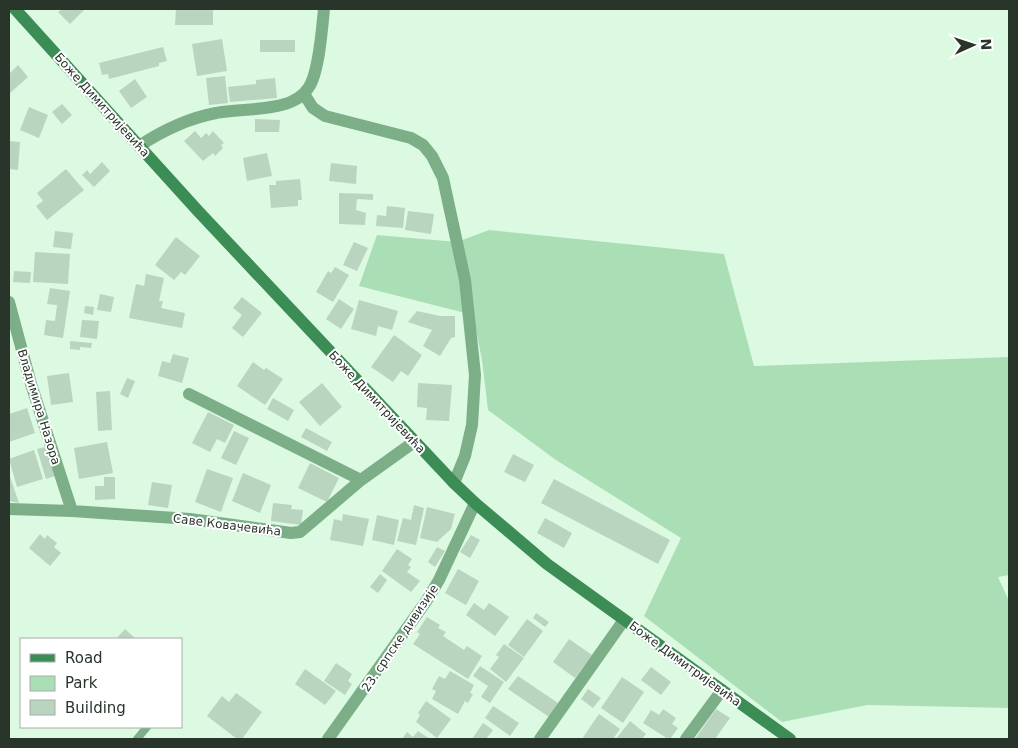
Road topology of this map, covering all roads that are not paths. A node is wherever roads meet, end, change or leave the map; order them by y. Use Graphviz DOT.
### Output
graph roads {
  1 [pos="15,9"];
  2 [pos="324,9"];
  3 [pos="304,94"];
  4 [pos="139,146"];
  5 [pos="9,302"];
  6 [pos="189,394"];
  7 [pos="414,442"];
  8 [pos="361,480"];
  9 [pos="454,483"];
  10 [pos="475,503"];
  11 [pos="9,509"];
  12 [pos="72,511"];
  13 [pos="624,620"];
  14 [pos="722,690"];
  15 [pos="147,728"];
  16 [pos="136,739"];
  17 [pos="328,739"];
  18 [pos="540,739"];
  19 [pos="686,739"];
  20 [pos="790,739"];
  1 -- 4 [label="main road, Боже Димитријевића"];
  2 -- 3 [label="street"];
  3 -- 4 [label="street"];
  3 -- 9 [label="street"];
  4 -- 7 [label="main road, Боже Димитријевића"];
  5 -- 12 [label="street, Владимира Назора"];
  6 -- 8 [label="street"];
  7 -- 8 [label="street, Саве Ковачевића"];
  7 -- 9 [label="main road, Боже Димитријевића"];
  8 -- 12 [label="street, Саве Ковачевића"];
  9 -- 10 [label="main road, Боже Димитријевића"];
  10 -- 13 [label="main road, Боже Димитријевића"];
  10 -- 17 [label="street, 23. српске дивизије"];
  11 -- 12 [label="street, Саве Ковачевића"];
  13 -- 14 [label="main road, Боже Димитријевића"];
  13 -- 18 [label="street"];
  14 -- 19 [label="street"];
  14 -- 20 [label="main road, Боже Димитријевића"];
  15 -- 16 [label="lane"];
}
